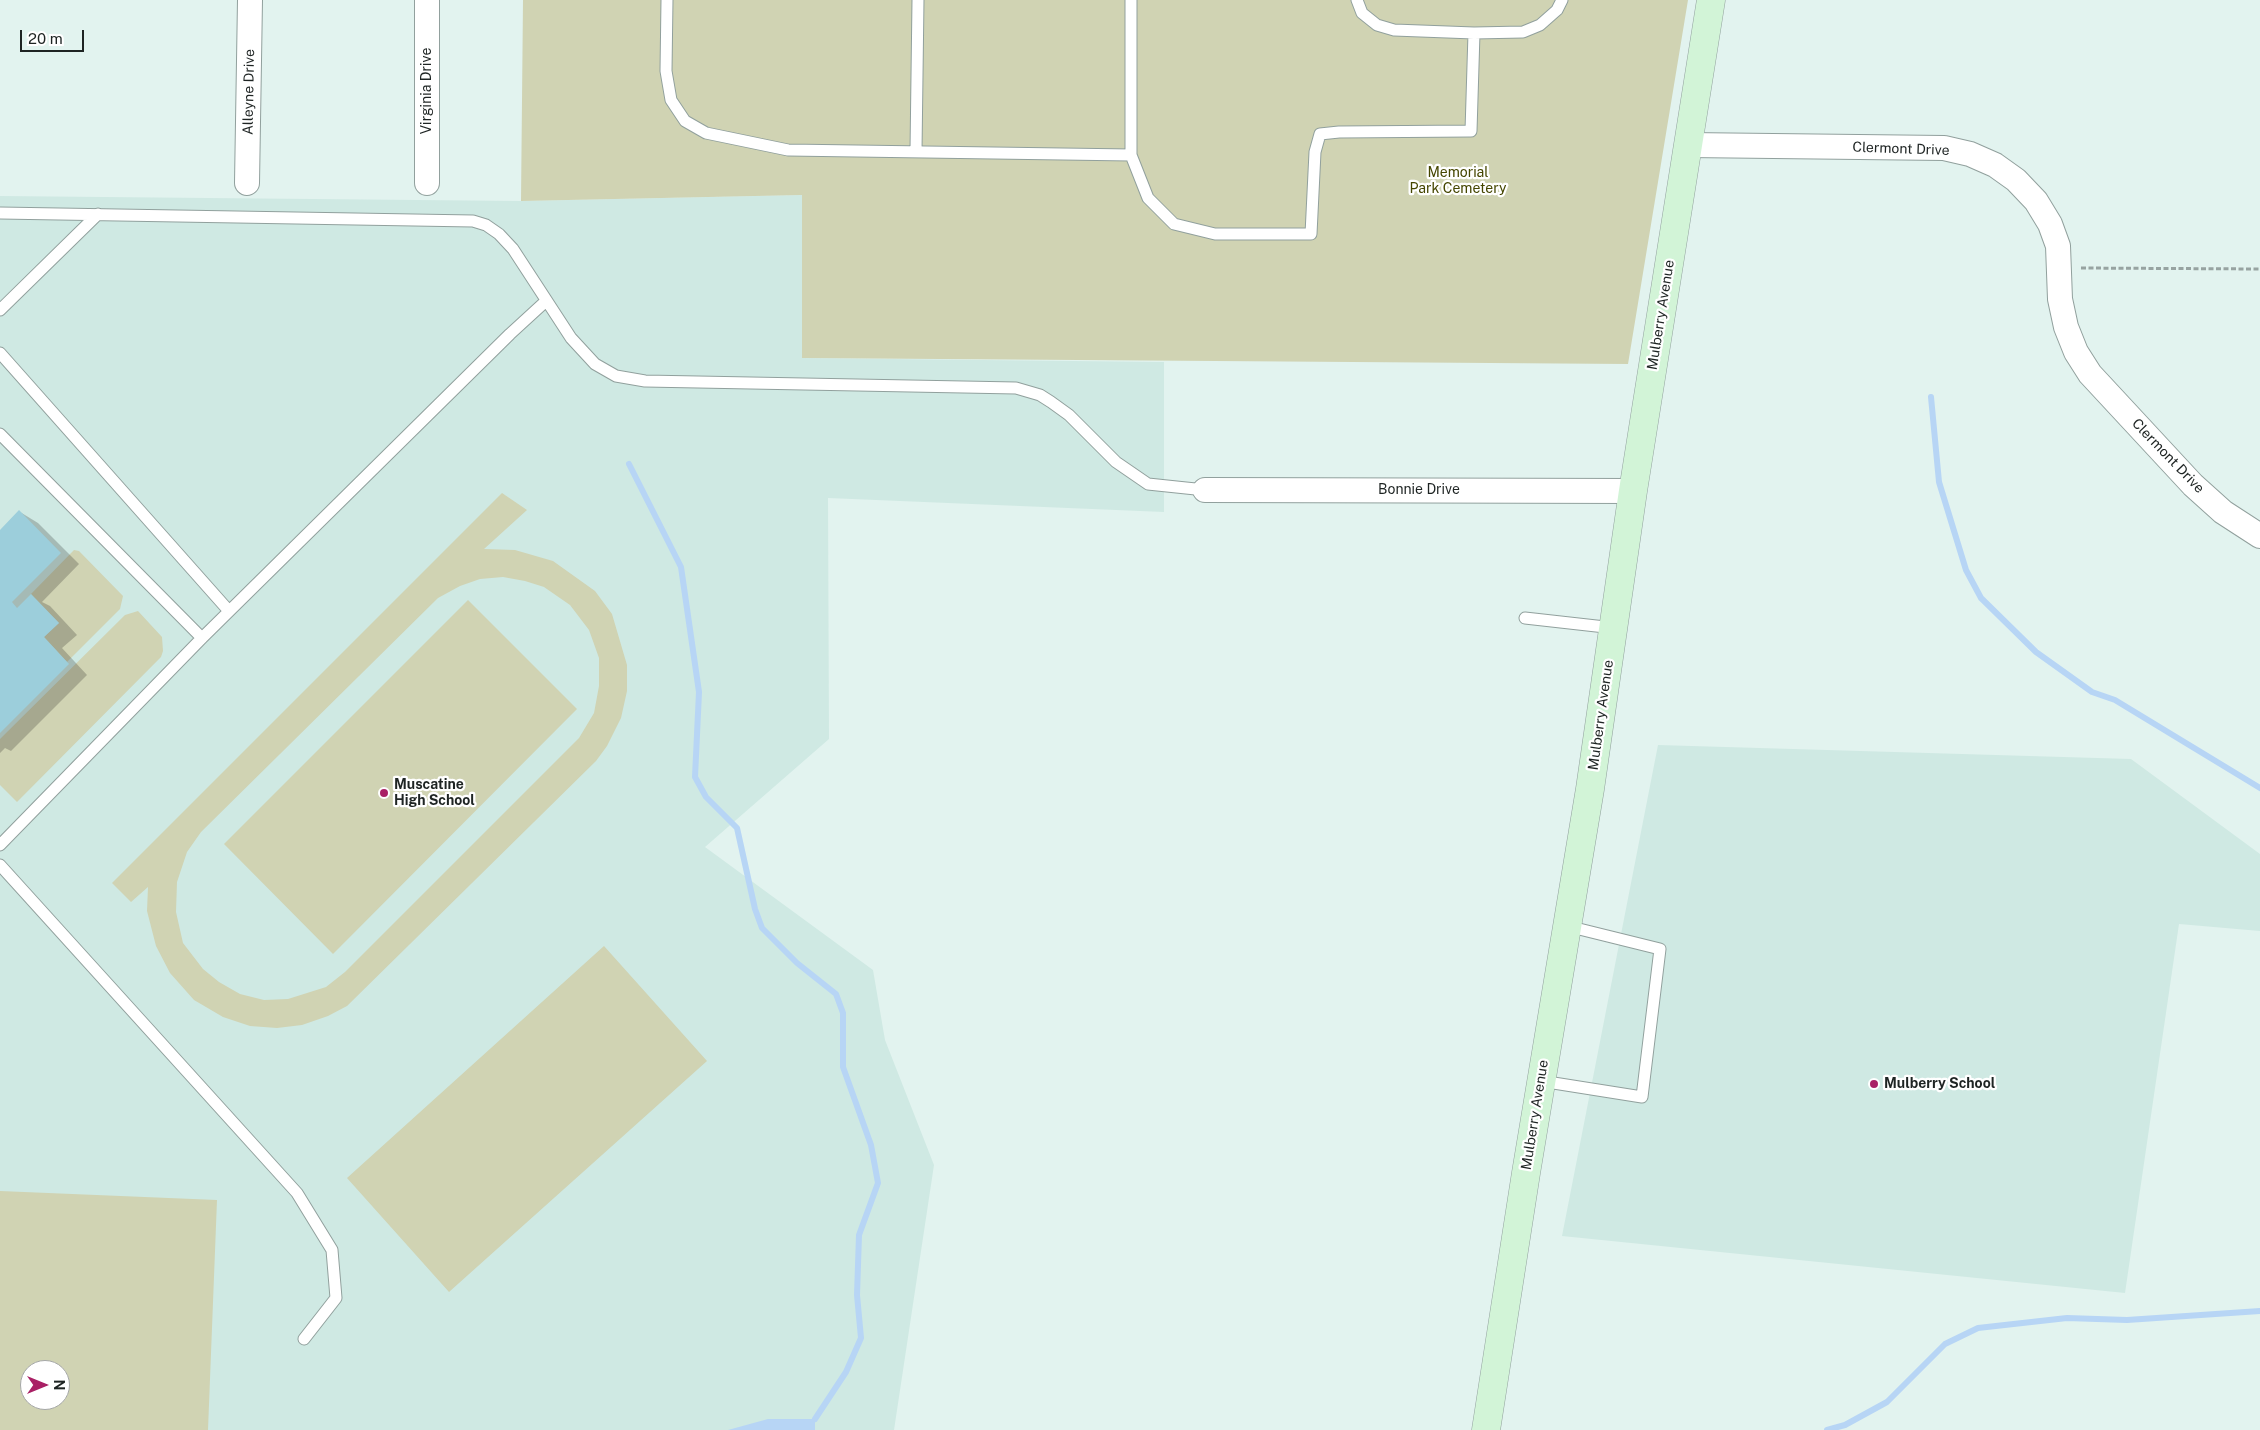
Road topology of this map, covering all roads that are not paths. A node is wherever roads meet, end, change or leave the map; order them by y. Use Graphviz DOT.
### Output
graph roads {
  1 [pos="250,0"];
  2 [pos="427,0"];
  3 [pos="667,0"];
  4 [pos="918,0"];
  5 [pos="1132,0"];
  6 [pos="1357,0"];
  7 [pos="1562,0"];
  8 [pos="1711,0"];
  9 [pos="1474,33"];
  10 [pos="1688,145"];
  11 [pos="916,150"];
  12 [pos="1131,155"];
  13 [pos="427,182"];
  14 [pos="248,183"];
  15 [pos="0,213"];
  16 [pos="98,214"];
  17 [pos="546,301"];
  18 [pos="0,310"];
  19 [pos="0,353"];
  20 [pos="0,434"];
  21 [pos="1205,490"];
  22 [pos="1633,491"];
  23 [pos="2260,536"];
  24 [pos="230,611"];
  25 [pos="1525,618"];
  26 [pos="1614,628"];
  27 [pos="202,638"];
  28 [pos="0,845"];
  29 [pos="0,865"];
  30 [pos="1567,926"];
  31 [pos="1541,1081"];
  32 [pos="304,1339"];
  33 [pos="1486,1430"];
  1 -- 14 [label="street, Alleyne Drive"];
  2 -- 13 [label="street, Virginia Drive"];
  3 -- 11 [label="lane"];
  4 -- 11 [label="lane"];
  5 -- 12 [label="lane"];
  6 -- 9 [label="lane"];
  7 -- 9 [label="lane"];
  8 -- 10 [label="main road, Mulberry Avenue"];
  9 -- 12 [label="lane"];
  10 -- 22 [label="main road, Mulberry Avenue"];
  10 -- 23 [label="street, Clermont Drive"];
  11 -- 12 [label="lane"];
  15 -- 16 [label="lane"];
  16 -- 17 [label="lane"];
  16 -- 18 [label="lane"];
  17 -- 21 [label="lane"];
  17 -- 24 [label="lane"];
  19 -- 24 [label="lane"];
  20 -- 27 [label="lane"];
  21 -- 22 [label="street, Bonnie Drive"];
  22 -- 26 [label="main road, Mulberry Avenue"];
  24 -- 27 [label="lane"];
  25 -- 26 [label="lane"];
  26 -- 30 [label="main road, Mulberry Avenue"];
  27 -- 28 [label="lane"];
  29 -- 32 [label="lane"];
  30 -- 31 [label="main road, Mulberry Avenue"];
  30 -- 31 [label="lane"];
  31 -- 33 [label="main road, Mulberry Avenue"];
}
